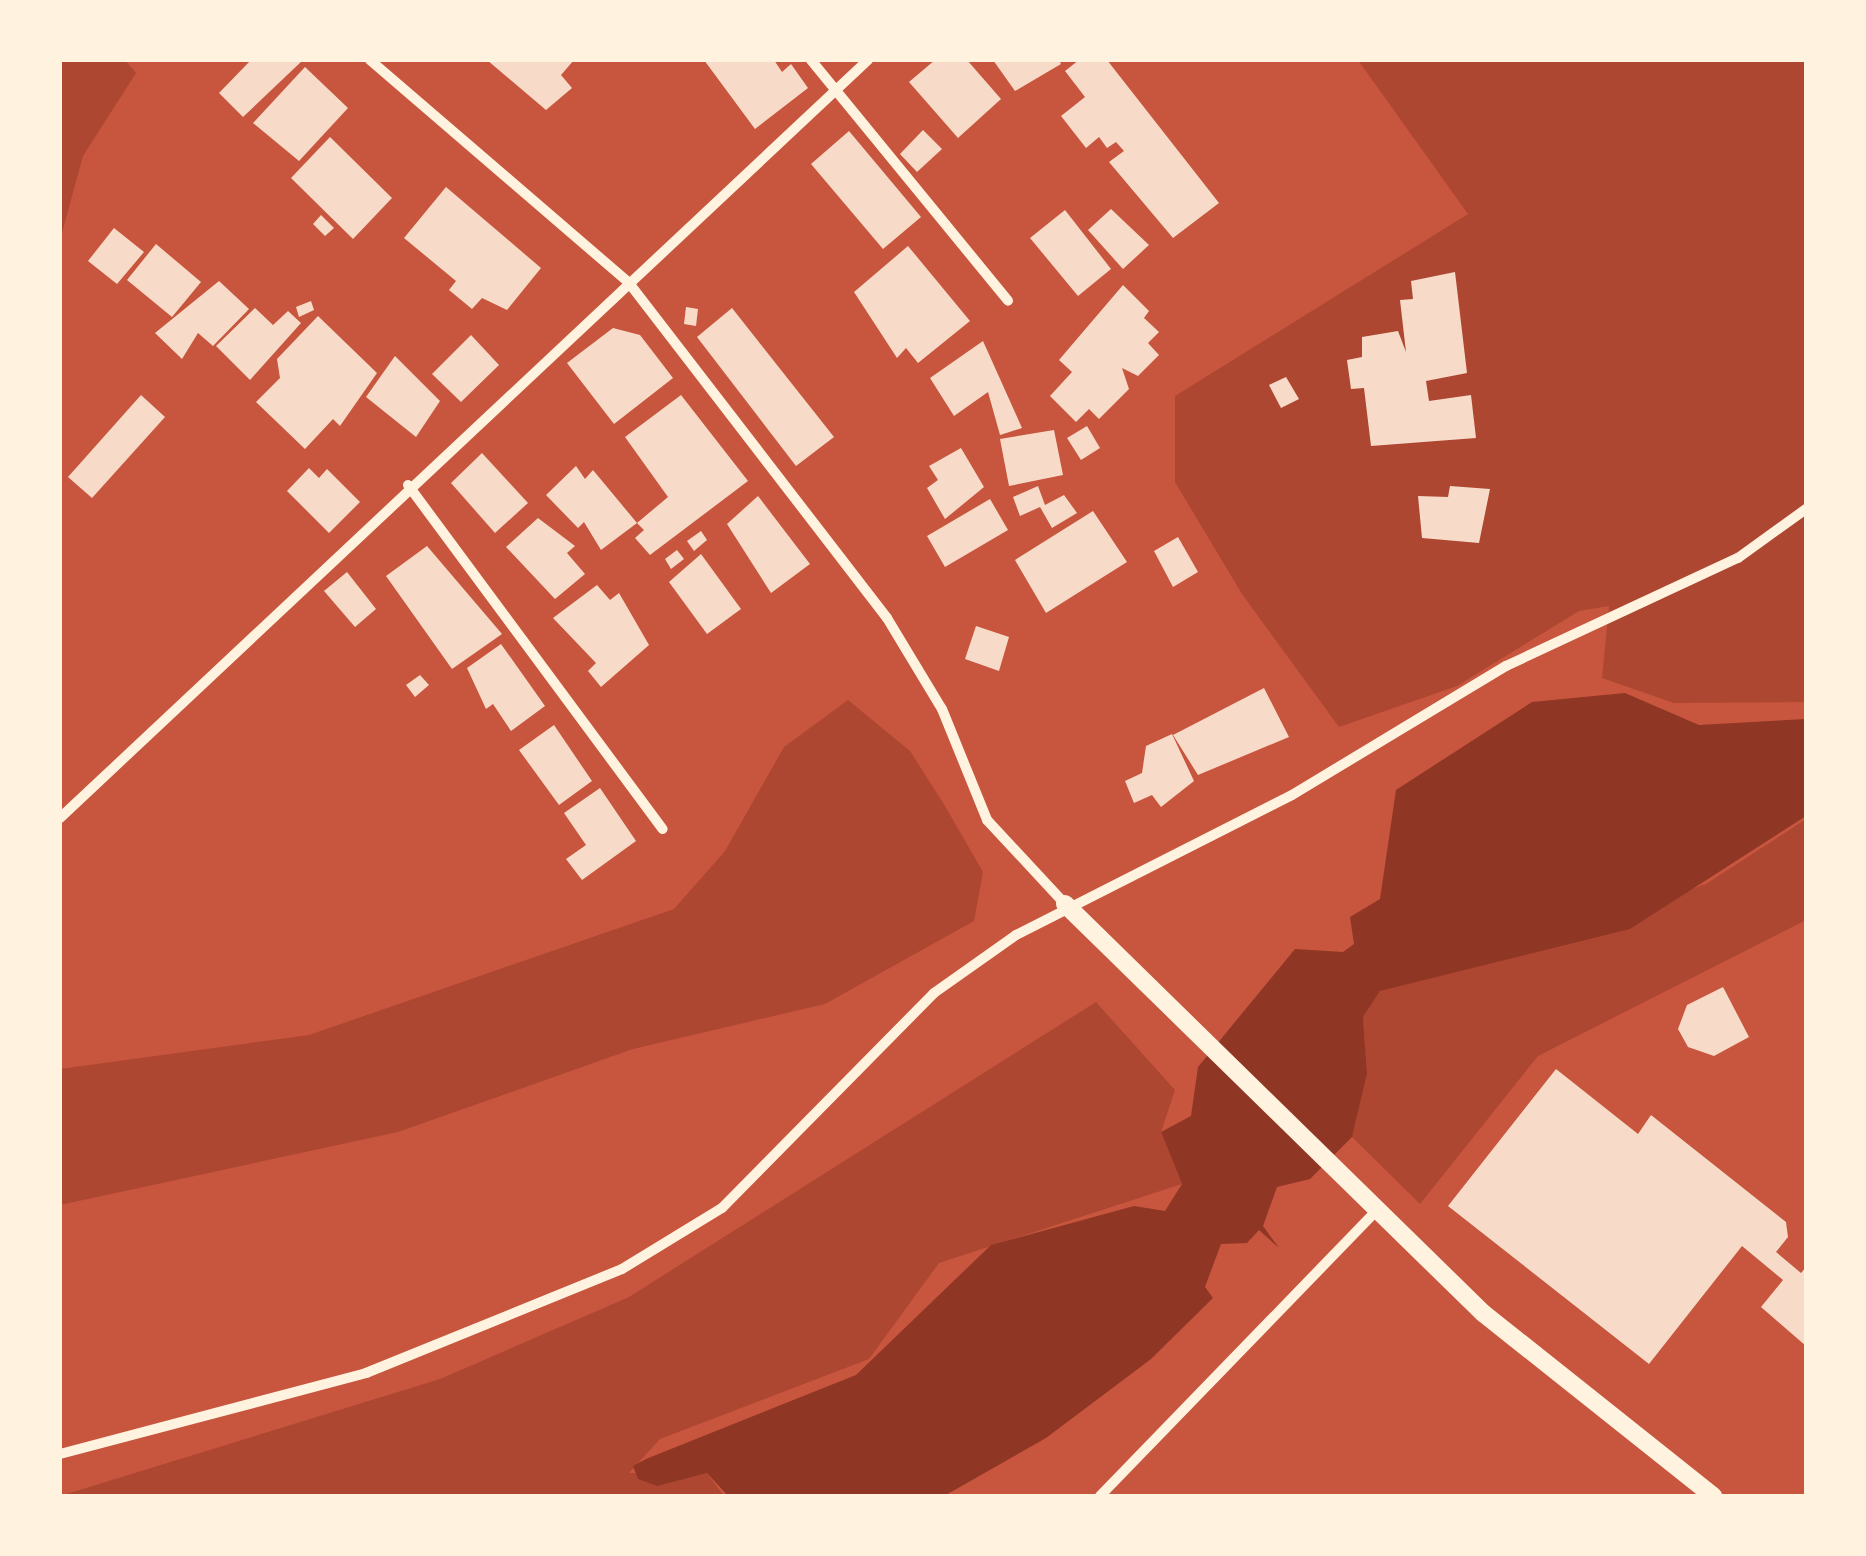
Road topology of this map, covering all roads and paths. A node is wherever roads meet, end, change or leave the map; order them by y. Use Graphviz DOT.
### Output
graph roads {
  1 [pos="370,60"];
  2 [pos="811,60"];
  3 [pos="868,60"];
  4 [pos="833,92"];
  5 [pos="629,283"];
  6 [pos="1008,301"];
  7 [pos="408,485"];
  8 [pos="1806,509"];
  9 [pos="60,818"];
  10 [pos="663,829"];
  11 [pos="1065,904"];
  12 [pos="1368,1207"];
  13 [pos="60,1454"];
  14 [pos="1100,1496"];
  15 [pos="1713,1496"];
  1 -- 5 [label="street"];
  2 -- 4 [label="street"];
  3 -- 4 [label="street"];
  4 -- 5 [label="street"];
  4 -- 6 [label="street"];
  5 -- 7 [label="street"];
  5 -- 11 [label="street"];
  7 -- 9 [label="street"];
  7 -- 10 [label="street"];
  8 -- 11 [label="street"];
  11 -- 12 [label="street"];
  11 -- 13 [label="street"];
  12 -- 14 [label="street"];
  12 -- 15 [label="street"];
}
